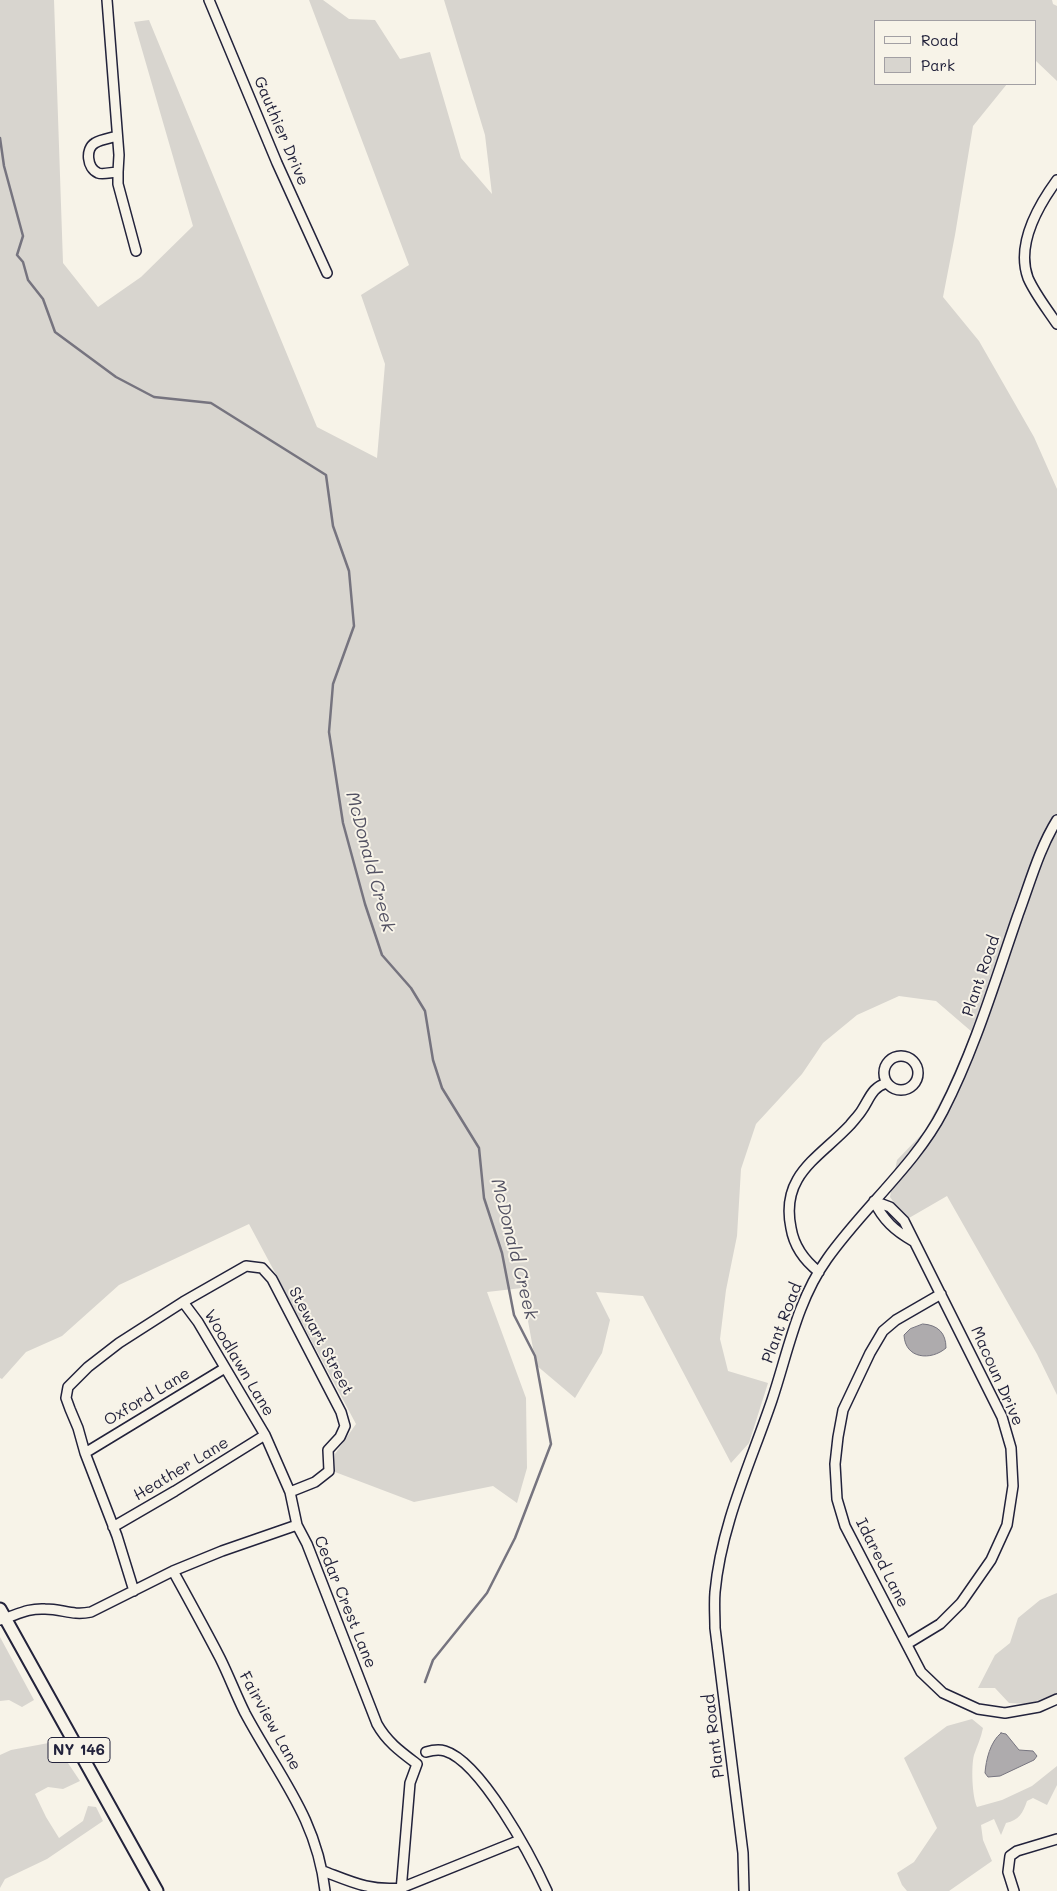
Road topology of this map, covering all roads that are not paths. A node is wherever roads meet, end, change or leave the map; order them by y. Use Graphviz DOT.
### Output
graph roads {
  1 [pos="107,0"];
  2 [pos="209,0"];
  3 [pos="117,136"];
  4 [pos="118,172"];
  5 [pos="1057,180"];
  6 [pos="136,251"];
  7 [pos="327,273"];
  8 [pos="1057,324"];
  9 [pos="1057,820"];
  10 [pos="887,1083"];
  11 [pos="874,1201"];
  12 [pos="819,1272"];
  13 [pos="941,1294"];
  14 [pos="184,1302"];
  15 [pos="225,1368"];
  16 [pos="265,1435"];
  17 [pos="85,1453"];
  18 [pos="290,1492"];
  19 [pos="297,1525"];
  20 [pos="113,1527"];
  21 [pos="174,1571"];
  22 [pos="134,1591"];
  23 [pos="2,1616"];
  24 [pos="907,1644"];
  25 [pos="1057,1699"];
  26 [pos="426,1752"];
  27 [pos="1057,1839"];
  28 [pos="520,1840"];
  29 [pos="323,1871"];
  30 [pos="401,1890"];
  31 [pos="157,1891"];
  32 [pos="325,1891"];
  33 [pos="546,1891"];
  34 [pos="744,1891"];
  35 [pos="1014,1891"];
  1 -- 3 [label="street"];
  2 -- 7 [label="street, Gauthier Drive"];
  3 -- 4 [label="street"];
  3 -- 4 [label="street"];
  4 -- 6 [label="street"];
  5 -- 8 [label="street"];
  9 -- 11 [label="street, Plant Road"];
  10 -- 12 [label="street"];
  11 -- 12 [label="street, Plant Road"];
  11 -- 13 [label="street, Macoun Drive"];
  12 -- 34 [label="street, Plant Road"];
  13 -- 24 [label="street, Macoun Drive"];
  13 -- 24 [label="street, Idared Lane"];
  14 -- 15 [label="street, Woodlawn Lane"];
  14 -- 17 [label="street, Woodlawn Lane"];
  14 -- 18 [label="street, Stewart Street"];
  15 -- 16 [label="street, Woodlawn Lane"];
  15 -- 17 [label="street, Oxford Lane"];
  16 -- 18 [label="street, Woodlawn Lane"];
  16 -- 20 [label="street, Heather Lane"];
  17 -- 20 [label="street, Woodlawn Lane"];
  18 -- 19 [label="street, Woodlawn Lane"];
  19 -- 21 [label="street, Cedar Crest Lane"];
  19 -- 30 [label="street, Cedar Crest Lane"];
  20 -- 22 [label="street, Woodlawn Lane"];
  21 -- 22 [label="street, Cedar Crest Lane"];
  21 -- 29 [label="street, Fairview Lane"];
  22 -- 23 [label="street, Cedar Crest Lane"];
  23 -- 31 [label="main road, NY 146"];
  24 -- 25 [label="street, Idared Lane"];
  26 -- 28 [label="street"];
  27 -- 35 [label="street"];
  28 -- 30 [label="street"];
  28 -- 33 [label="street"];
  29 -- 30 [label="street"];
  29 -- 32 [label="street, Fairview Lane"];
}
